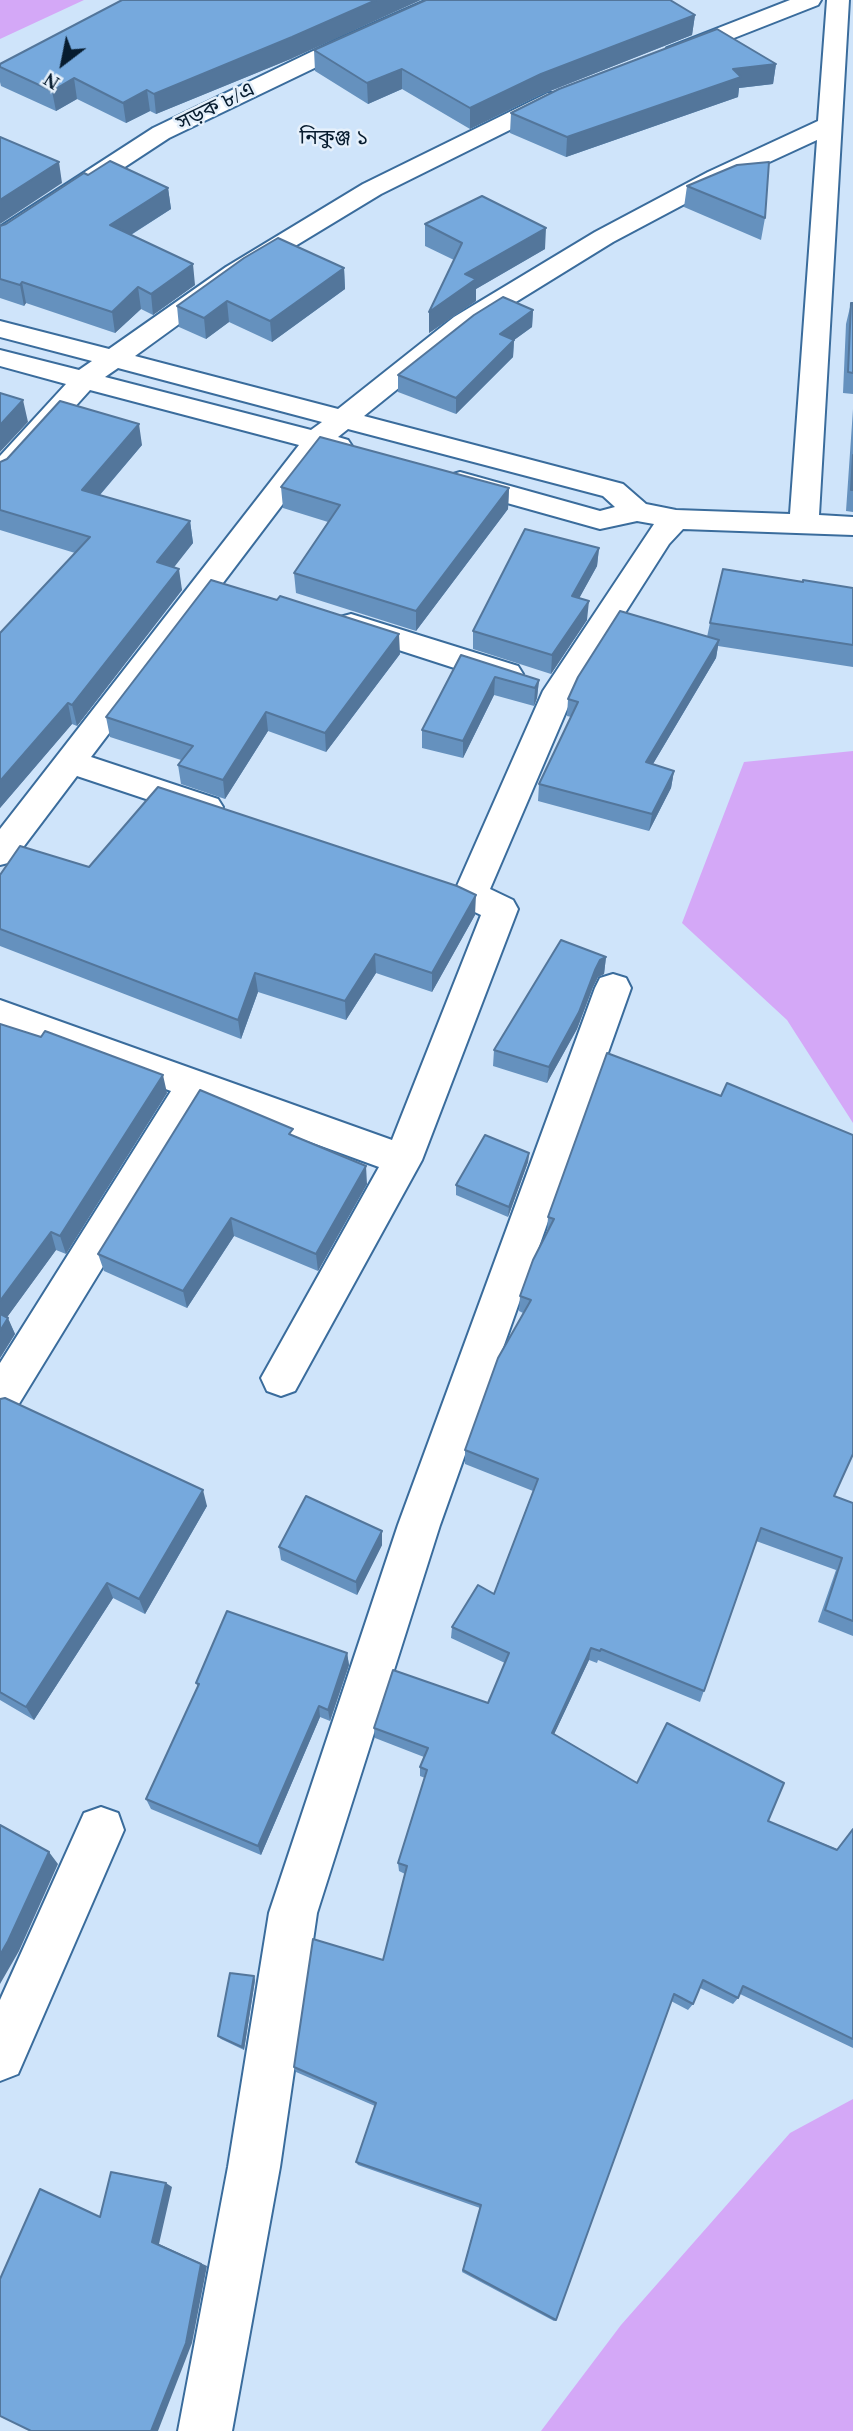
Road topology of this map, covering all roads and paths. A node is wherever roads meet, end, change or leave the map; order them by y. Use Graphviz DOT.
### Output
graph roads {
  1 [pos="446,0"];
  2 [pos="810,0"];
  3 [pos="838,0"];
  4 [pos="844,31"];
  5 [pos="648,63"];
  6 [pos="573,92"];
  7 [pos="830,125"];
  8 [pos="0,238"];
  9 [pos="0,329"];
  10 [pos="0,358"];
  11 [pos="115,359"];
  12 [pos="85,379"];
  13 [pos="345,418"];
  14 [pos="317,440"];
  15 [pos="358,452"];
  16 [pos="0,473"];
  17 [pos="438,474"];
  18 [pos="637,512"];
  19 [pos="676,519"];
  20 [pos="804,523"];
  21 [pos="853,526"];
  22 [pos="325,616"];
  23 [pos="559,691"];
  24 [pos="71,762"];
  25 [pos="239,817"];
  26 [pos="0,853"];
  27 [pos="613,988"];
  28 [pos="0,1014"];
  29 [pos="195,1085"];
  30 [pos="402,1160"];
  31 [pos="281,1378"];
  32 [pos="0,1399"];
  33 [pos="101,1830"];
  34 [pos="0,2056"];
  35 [pos="205,2431"];
  1 -- 8 [label="street, সড়ক ৮/এ"];
  2 -- 5 [label="street"];
  3 -- 4 [label="street"];
  4 -- 7 [label="street"];
  6 -- 11 [label="street"];
  7 -- 13 [label="street"];
  7 -- 20 [label="street"];
  9 -- 11 [label="street"];
  10 -- 12 [label="street"];
  11 -- 12 [label="street"];
  11 -- 13 [label="street"];
  12 -- 14 [label="street"];
  12 -- 16 [label="street"];
  13 -- 14 [label="street"];
  13 -- 18 [label="street"];
  14 -- 15 [label="street"];
  14 -- 24 [label="street"];
  17 -- 18 [label="street"];
  18 -- 19 [label="street"];
  19 -- 20 [label="street"];
  19 -- 23 [label="street"];
  20 -- 21 [label="street"];
  22 -- 23 [label="street"];
  23 -- 30 [label="street"];
  24 -- 25 [label="street"];
  24 -- 26 [label="street"];
  27 -- 35 [label="street"];
  28 -- 29 [label="street"];
  29 -- 30 [label="street"];
  29 -- 32 [label="street"];
  30 -- 31 [label="street"];
  33 -- 34 [label="street"];
}
